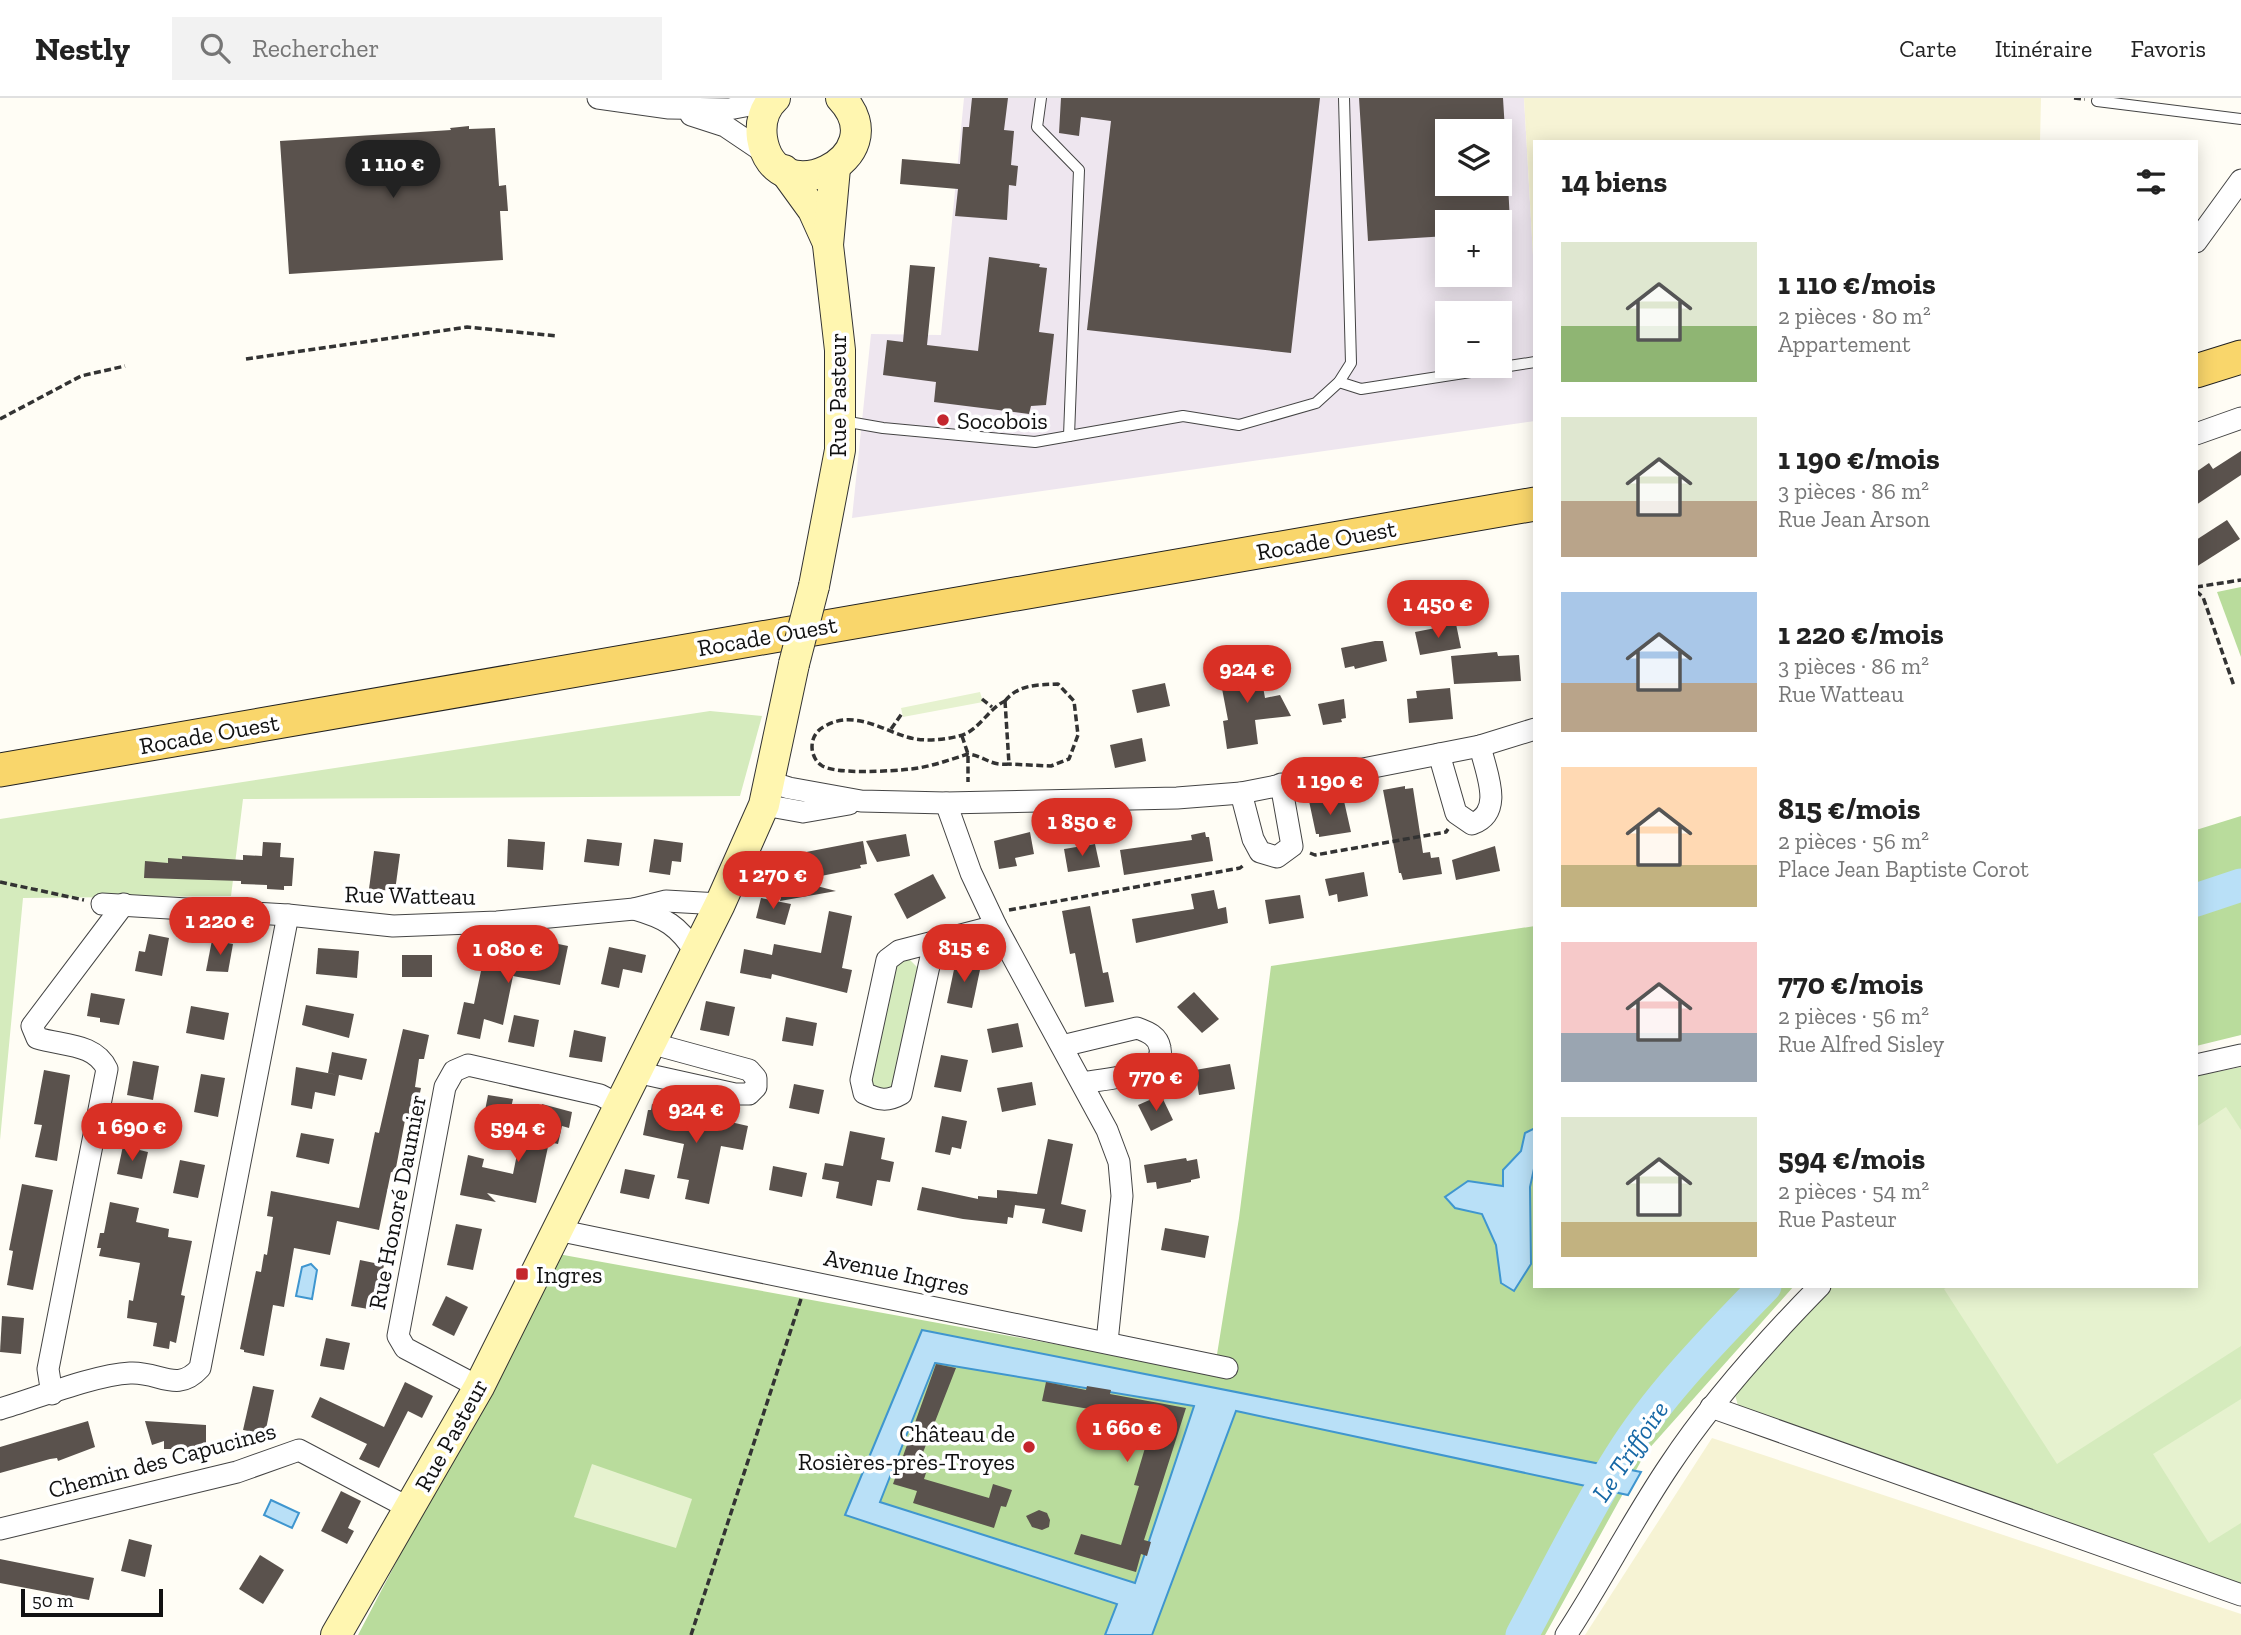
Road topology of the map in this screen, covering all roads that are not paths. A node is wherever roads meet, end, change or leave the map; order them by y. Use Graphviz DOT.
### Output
graph roads {
  1 [pos="597,98"];
  2 [pos="1041,98"];
  3 [pos="1344,98"];
  4 [pos="773,100"];
  5 [pos="845,100"];
  6 [pos="2097,101"];
  7 [pos="669,108"];
  8 [pos="2241,119"];
  9 [pos="776,162"];
  10 [pos="835,168"];
  11 [pos="2241,180"];
  12 [pos="2198,239"];
  13 [pos="828,245"];
  14 [pos="2241,357"];
  15 [pos="1533,362"];
  16 [pos="2198,370"];
  17 [pos="1339,382"];
  18 [pos="2241,418"];
  19 [pos="840,421"];
  20 [pos="2198,433"];
  21 [pos="1069,436"];
  22 [pos="1533,504"];
  23 [pos="1533,730"];
  24 [pos="1480,746"];
  25 [pos="1439,754"];
  26 [pos="0,770"];
  27 [pos="1281,784"];
  28 [pos="767,793"];
  29 [pos="1241,793"];
  30 [pos="946,803"];
  31 [pos="99,903"];
  32 [pos="124,904"];
  33 [pos="720,904"];
  34 [pos="634,909"];
  35 [pos="288,915"];
  36 [pos="993,919"];
  37 [pos="933,943"];
  38 [pos="696,953"];
  39 [pos="650,1043"];
  40 [pos="1062,1046"];
  41 [pos="2241,1055"];
  42 [pos="2198,1065"];
  43 [pos="636,1072"];
  44 [pos="1083,1083"];
  45 [pos="619,1105"];
  46 [pos="557,1230"];
  47 [pos="1818,1288"];
  48 [pos="1107,1342"];
  49 [pos="1227,1368"];
  50 [pos="479,1387"];
  51 [pos="52,1394"];
  52 [pos="1711,1407"];
  53 [pos="0,1409"];
  54 [pos="409,1508"];
  55 [pos="0,1529"];
  56 [pos="2241,1595"];
  57 [pos="336,1635"];
  58 [pos="1566,1635"];
  1 -- 7 [label="street"];
  2 -- 21 [label="lane"];
  3 -- 17 [label="lane"];
  4 -- 7 [label="street"];
  4 -- 9 [label="street"];
  5 -- 10 [label="street"];
  6 -- 8 [label="lane"];
  7 -- 9 [label="street"];
  9 -- 10 [label="street"];
  9 -- 13 [label="street, Rue Pasteur"];
  10 -- 13 [label="street, Rue Pasteur"];
  11 -- 12 [label="street"];
  13 -- 19 [label="street, Rue Pasteur"];
  14 -- 16 [label="main road"];
  15 -- 17 [label="lane"];
  17 -- 21 [label="lane"];
  18 -- 20 [label="street"];
  19 -- 21 [label="lane"];
  19 -- 28 [label="street, Rue Pasteur, bridge"];
  22 -- 26 [label="main road, Rocade Ouest"];
  23 -- 24 [label="street"];
  24 -- 25 [label="street"];
  24 -- 25 [label="street"];
  25 -- 27 [label="street"];
  27 -- 29 [label="street"];
  27 -- 29 [label="street"];
  28 -- 30 [label="street"];
  28 -- 33 [label="street, Rue Pasteur"];
  29 -- 30 [label="street"];
  30 -- 36 [label="street"];
  31 -- 32 [label="street, Rue Watteau"];
  32 -- 35 [label="street, Rue Watteau"];
  32 -- 51 [label="street"];
  33 -- 34 [label="street, Rue Watteau"];
  33 -- 38 [label="street, Rue Pasteur"];
  34 -- 35 [label="street, Rue Watteau"];
  34 -- 38 [label="street, Rue Watteau"];
  35 -- 51 [label="street"];
  36 -- 37 [label="street"];
  36 -- 40 [label="street"];
  37 -- 37 [label="street"];
  38 -- 39 [label="street, Rue Pasteur"];
  39 -- 43 [label="street, Rue Pasteur"];
  39 -- 43 [label="street"];
  40 -- 44 [label="street"];
  40 -- 44 [label="street"];
  41 -- 42 [label="street"];
  43 -- 45 [label="street, Rue Pasteur"];
  44 -- 48 [label="street"];
  45 -- 46 [label="street, Rue Pasteur"];
  45 -- 50 [label="street, Rue Honoré Daumier"];
  46 -- 48 [label="street, Avenue Ingres"];
  46 -- 50 [label="street, Rue Pasteur"];
  47 -- 52 [label="street"];
  48 -- 49 [label="street, Avenue Ingres"];
  50 -- 54 [label="street, Rue Pasteur"];
  51 -- 53 [label="street"];
  52 -- 56 [label="street"];
  52 -- 58 [label="street"];
  54 -- 55 [label="street, Chemin des Capucines"];
  54 -- 57 [label="street, Rue Pasteur"];
}
